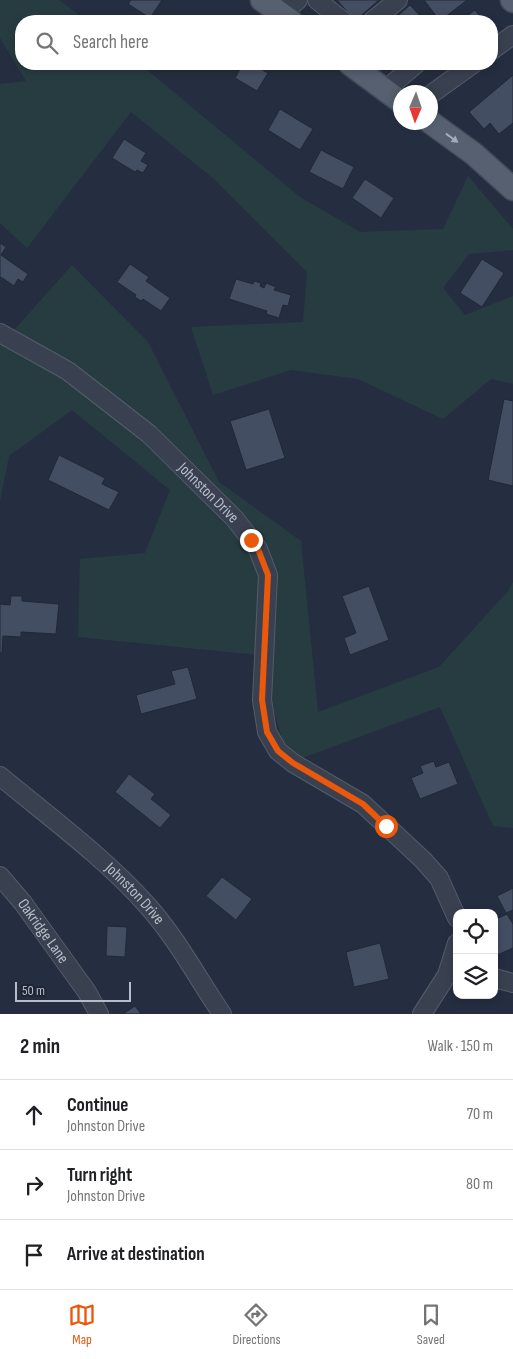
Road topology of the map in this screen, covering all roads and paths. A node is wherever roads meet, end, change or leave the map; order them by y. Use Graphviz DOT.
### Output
graph roads {
  1 [pos="262,0"];
  2 [pos="298,0"];
  3 [pos="317,0"];
  4 [pos="398,0"];
  5 [pos="282,15"];
  6 [pos="288,15"];
  7 [pos="336,15"];
  8 [pos="379,15"];
  9 [pos="513,34"];
  10 [pos="498,45"];
  11 [pos="358,70"];
  12 [pos="412,70"];
  13 [pos="465,70"];
  14 [pos="400,85"];
  15 [pos="438,89"];
  16 [pos="393,95"];
  17 [pos="438,128"];
  18 [pos="474,154"];
  19 [pos="513,182"];
  20 [pos="513,189"];
  21 [pos="0,333"];
  22 [pos="0,776"];
  23 [pos="0,876"];
  24 [pos="453,909"];
  25 [pos="453,967"];
  26 [pos="498,979"];
  27 [pos="513,983"];
  28 [pos="98,1014"];
  29 [pos="222,1014"];
  30 [pos="422,1014"];
  1 -- 5 [label="main road"];
  2 -- 6 [label="street"];
  3 -- 7 [label="street"];
  4 -- 8 [label="street"];
  9 -- 10 [label="street"];
  11 -- 16 [label="main road"];
  12 -- 14 [label="street"];
  13 -- 15 [label="street"];
  17 -- 18 [label="main road, one-way"];
  18 -- 19 [label="main road"];
  18 -- 20 [label="main road"];
  21 -- 24 [label="street, Johnston Drive"];
  22 -- 29 [label="street, Johnston Drive"];
  23 -- 28 [label="street, Oakridge Lane"];
  25 -- 30 [label="street"];
  26 -- 27 [label="street"];
}
